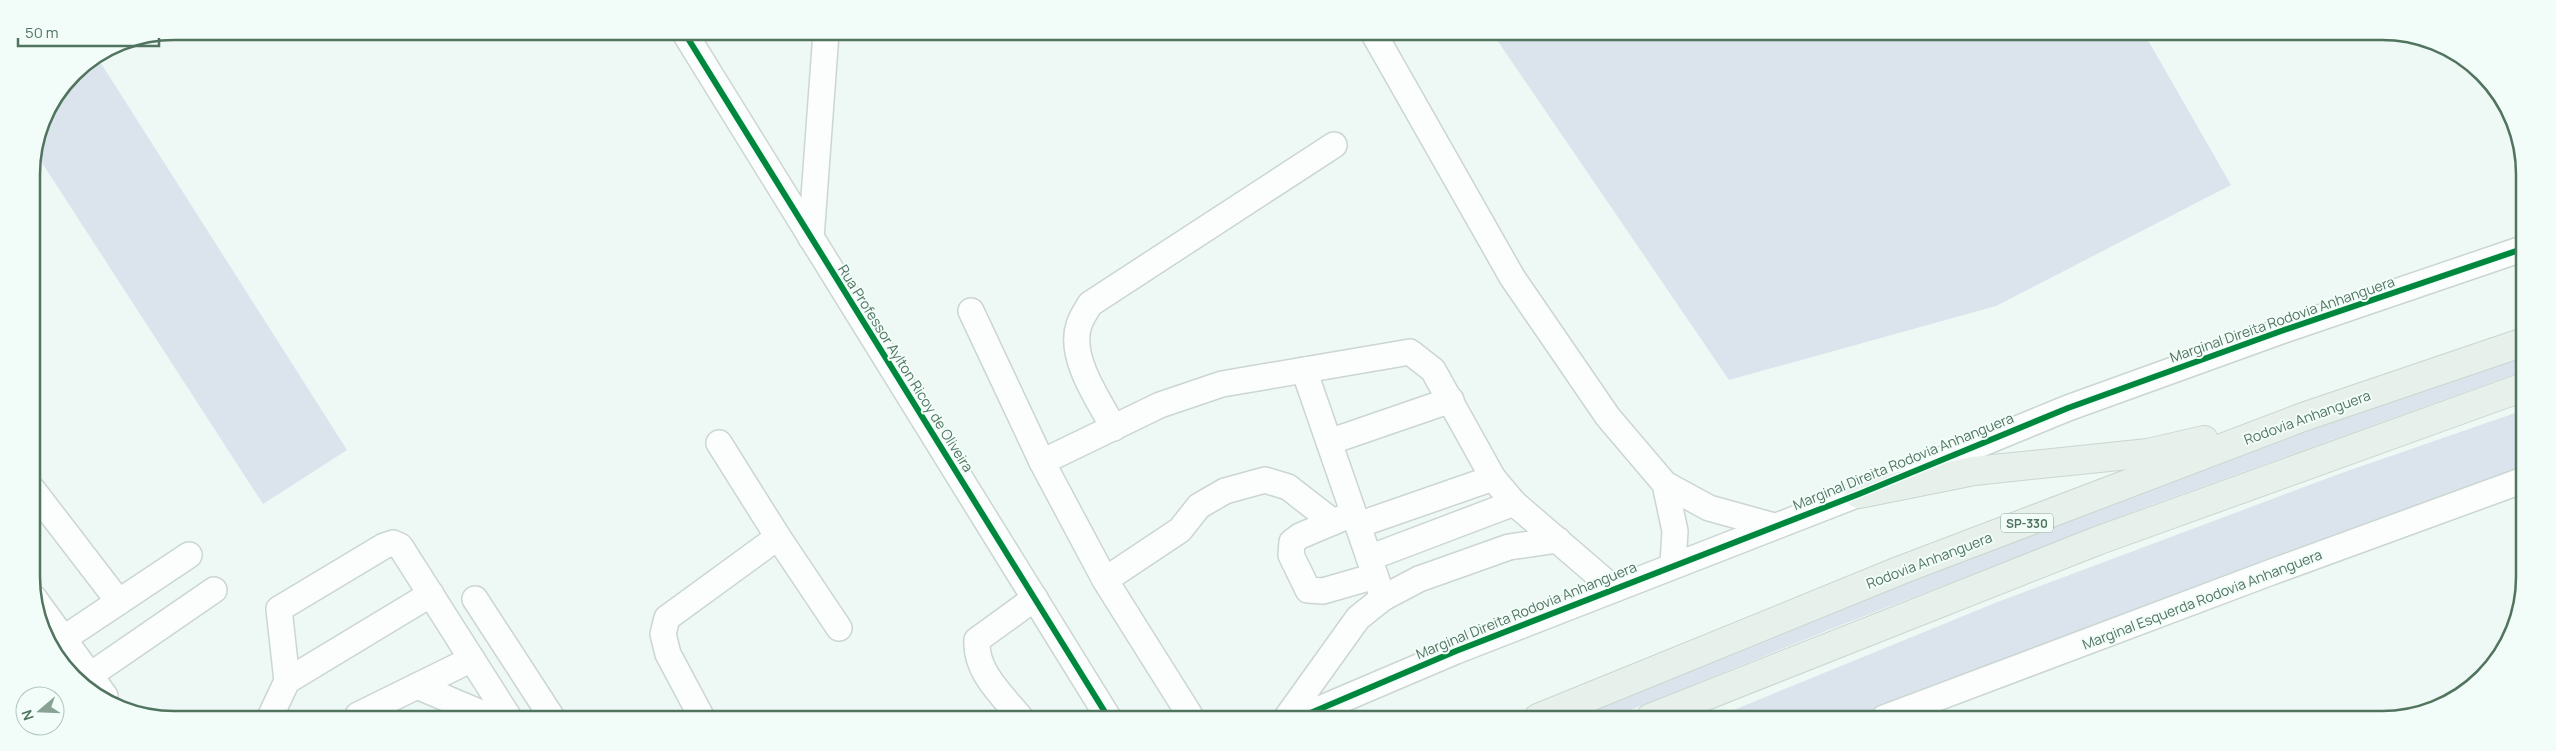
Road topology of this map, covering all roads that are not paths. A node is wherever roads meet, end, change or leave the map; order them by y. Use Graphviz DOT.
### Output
graph roads {
  1 [pos="689,40"];
  2 [pos="825,40"];
  3 [pos="1377,40"];
  4 [pos="1334,144"];
  5 [pos="811,238"];
  6 [pos="2516,251"];
  7 [pos="971,311"];
  8 [pos="2516,345"];
  9 [pos="1304,370"];
  10 [pos="2516,390"];
  11 [pos="1451,400"];
  12 [pos="2303,417"];
  13 [pos="1114,428"];
  14 [pos="1329,442"];
  15 [pos="719,443"];
  16 [pos="1042,462"];
  17 [pos="1492,478"];
  18 [pos="2516,482"];
  19 [pos="1665,484"];
  20 [pos="1859,494"];
  21 [pos="40,499"];
  22 [pos="1514,503"];
  23 [pos="1348,520"];
  24 [pos="1774,526"];
  25 [pos="778,537"];
  26 [pos="1558,540"];
  27 [pos="189,555"];
  28 [pos="1673,564"];
  29 [pos="1376,577"];
  30 [pos="1106,580"];
  31 [pos="1614,588"];
  32 [pos="214,590"];
  33 [pos="431,594"];
  34 [pos="1034,598"];
  35 [pos="475,599"];
  36 [pos="118,602"];
  37 [pos="46,615"];
  38 [pos="840,628"];
  39 [pos="63,639"];
  40 [pos="472,659"];
  41 [pos="89,676"];
  42 [pos="287,681"];
  43 [pos="97,686"];
  44 [pos="417,686"];
  45 [pos="273,711"];
  46 [pos="366,711"];
  47 [pos="476,711"];
  48 [pos="505,711"];
  49 [pos="548,711"];
  50 [pos="698,711"];
  51 [pos="1015,711"];
  52 [pos="1103,711"];
  53 [pos="1187,711"];
  54 [pos="1291,711"];
  55 [pos="1315,711"];
  56 [pos="1555,711"];
  57 [pos="1668,711"];
  58 [pos="1903,711"];
  1 -- 5 [label="street, Rua Professor Aylton Ricoy de Oliveira"];
  2 -- 5 [label="street"];
  3 -- 19 [label="street"];
  4 -- 13 [label="street"];
  5 -- 34 [label="street, Rua Professor Aylton Ricoy de Oliveira"];
  6 -- 20 [label="street, Marginal Direita Rodovia Anhanguera"];
  7 -- 16 [label="street"];
  8 -- 12 [label="highway, Rodovia Anhanguera / SP-330"];
  9 -- 11 [label="street"];
  9 -- 13 [label="street"];
  9 -- 14 [label="street"];
  10 -- 57 [label="highway"];
  11 -- 14 [label="street"];
  11 -- 17 [label="street"];
  12 -- 20 [label="highway"];
  12 -- 56 [label="highway, Rodovia Anhanguera / SP-330"];
  13 -- 16 [label="street"];
  14 -- 23 [label="street"];
  15 -- 25 [label="street"];
  16 -- 30 [label="street"];
  17 -- 22 [label="street"];
  17 -- 23 [label="street"];
  18 -- 58 [label="street, Marginal Esquerda Rodovia Anhanguera"];
  19 -- 24 [label="street"];
  19 -- 28 [label="street"];
  20 -- 24 [label="street, Marginal Direita Rodovia Anhanguera"];
  21 -- 36 [label="street"];
  22 -- 26 [label="street"];
  22 -- 29 [label="street"];
  23 -- 29 [label="street"];
  23 -- 29 [label="street"];
  23 -- 30 [label="street"];
  24 -- 28 [label="street, Marginal Direita Rodovia Anhanguera"];
  25 -- 38 [label="street"];
  25 -- 50 [label="street"];
  26 -- 29 [label="street"];
  26 -- 31 [label="street"];
  27 -- 36 [label="street"];
  28 -- 31 [label="street, Marginal Direita Rodovia Anhanguera"];
  29 -- 54 [label="street"];
  30 -- 53 [label="street"];
  31 -- 55 [label="street, Marginal Direita Rodovia Anhanguera"];
  32 -- 41 [label="street"];
  33 -- 40 [label="street"];
  33 -- 42 [label="street"];
  33 -- 42 [label="street"];
  34 -- 51 [label="street"];
  34 -- 52 [label="street, Rua Professor Aylton Ricoy de Oliveira"];
  35 -- 49 [label="street"];
  36 -- 39 [label="street"];
  37 -- 39 [label="street"];
  39 -- 41 [label="street"];
  40 -- 44 [label="street"];
  40 -- 48 [label="street"];
  41 -- 43 [label="street"];
  42 -- 45 [label="street"];
  44 -- 46 [label="street"];
  44 -- 47 [label="street"];
}
